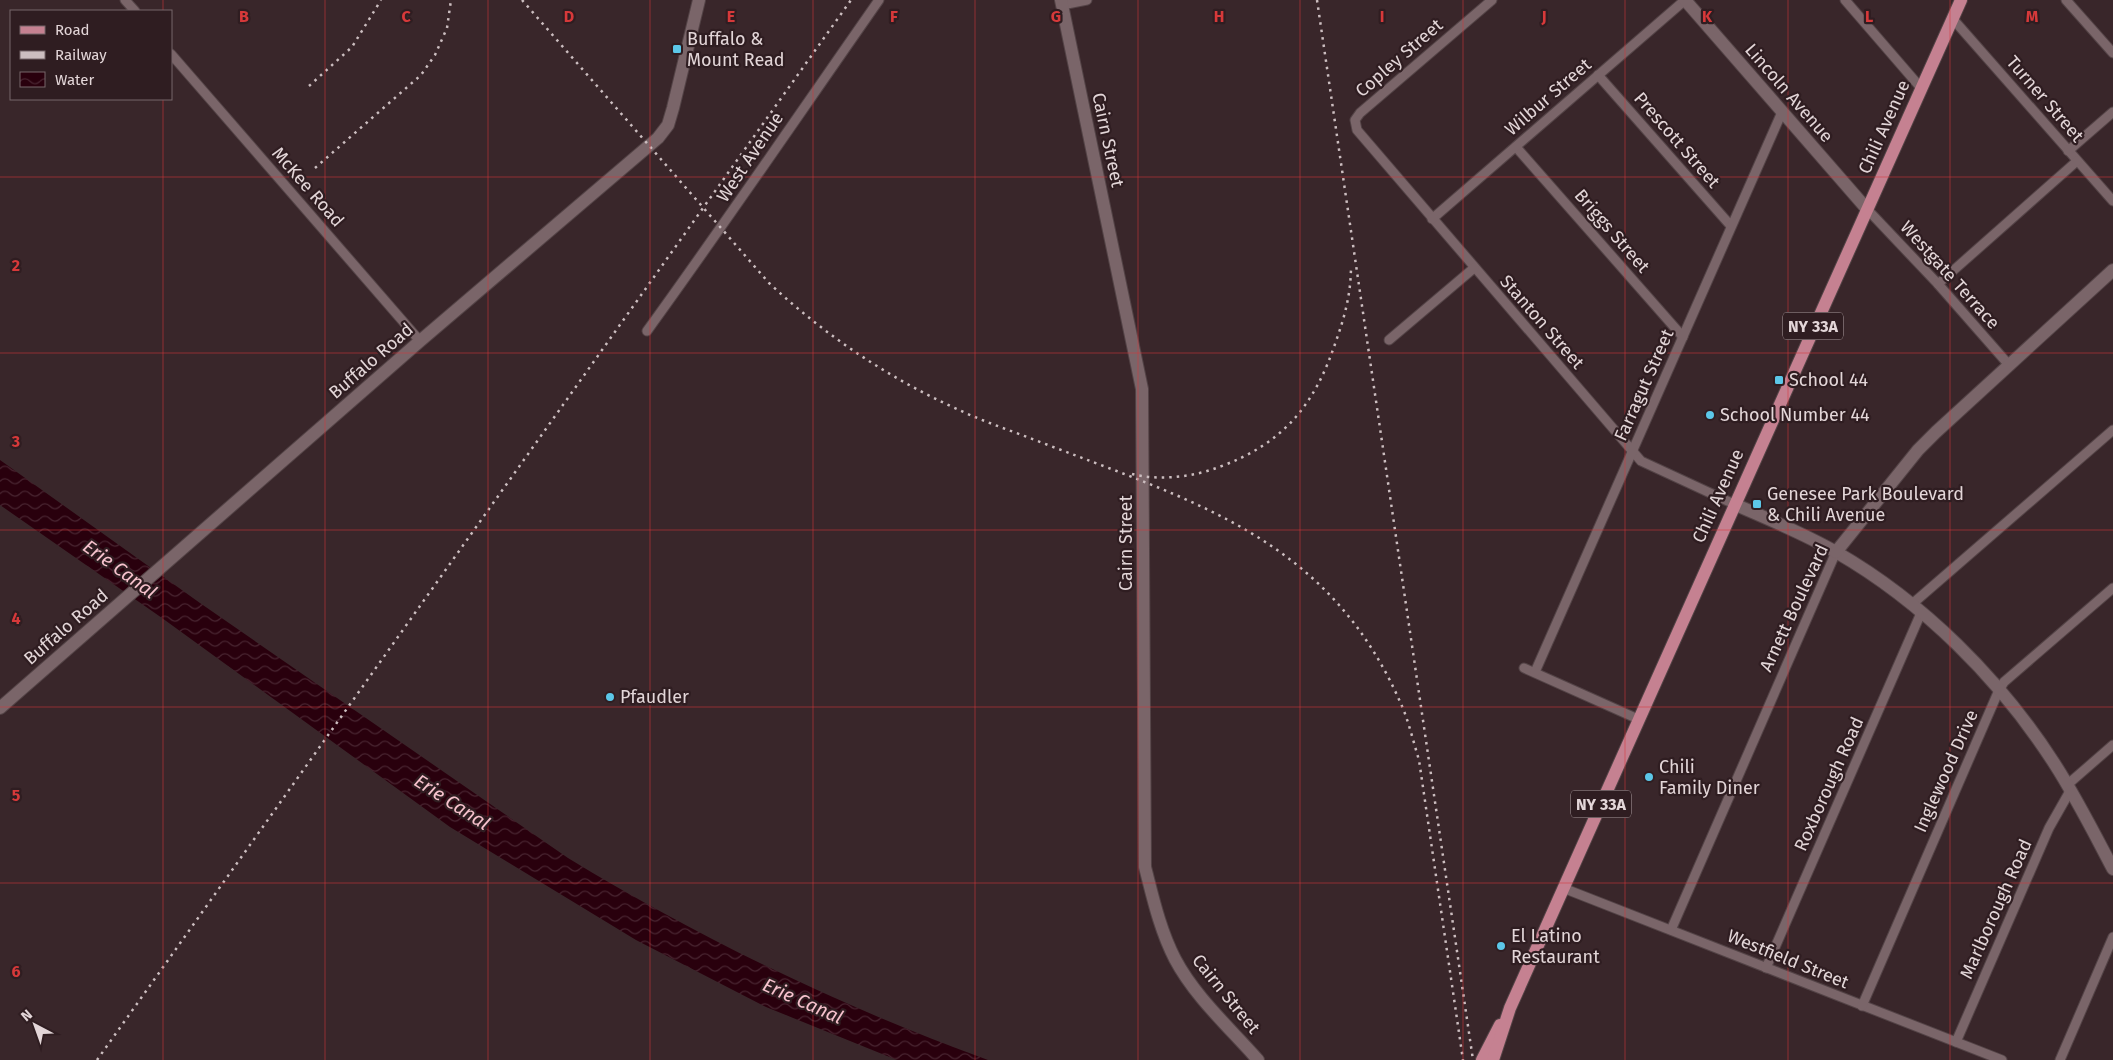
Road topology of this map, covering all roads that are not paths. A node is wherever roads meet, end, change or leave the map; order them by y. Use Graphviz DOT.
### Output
graph roads {
  1 [pos="125,0"];
  2 [pos="699,0"];
  3 [pos="879,0"];
  4 [pos="1087,0"];
  5 [pos="1492,0"];
  6 [pos="1684,0"];
  7 [pos="1844,0"];
  8 [pos="1961,0"];
  9 [pos="2066,0"];
  10 [pos="1062,2"];
  11 [pos="134,10"];
  12 [pos="1952,18"];
  13 [pos="2113,53"];
  14 [pos="172,55"];
  15 [pos="1598,75"];
  16 [pos="1921,88"];
  17 [pos="1782,112"];
  18 [pos="2113,112"];
  19 [pos="1354,124"];
  20 [pos="1516,146"];
  21 [pos="2068,151"];
  22 [pos="2077,161"];
  23 [pos="2113,201"];
  24 [pos="1866,208"];
  25 [pos="1432,220"];
  26 [pos="1731,226"];
  27 [pos="1474,268"];
  28 [pos="2113,270"];
  29 [pos="1938,284"];
  30 [pos="647,331"];
  31 [pos="1683,337"];
  32 [pos="1389,340"];
  33 [pos="420,341"];
  34 [pos="2009,365"];
  35 [pos="2113,430"];
  36 [pos="1632,452"];
  37 [pos="1734,504"];
  38 [pos="1836,552"];
  39 [pos="2113,588"];
  40 [pos="1916,609"];
  41 [pos="1524,668"];
  42 [pos="1535,672"];
  43 [pos="1999,690"];
  44 [pos="0,708"];
  45 [pos="1638,719"];
  46 [pos="2113,745"];
  47 [pos="2069,788"];
  48 [pos="2113,869"];
  49 [pos="1563,888"];
  50 [pos="1671,930"];
  51 [pos="2113,936"];
  52 [pos="1766,968"];
  53 [pos="1862,1006"];
  54 [pos="1510,1008"];
  55 [pos="1956,1042"];
  56 [pos="1258,1060"];
  57 [pos="1482,1060"];
  58 [pos="1492,1060"];
  59 [pos="2002,1060"];
  60 [pos="2060,1060"];
  1 -- 11 [label="street"];
  2 -- 33 [label="street, Buffalo Road"];
  3 -- 30 [label="street, West Avenue"];
  4 -- 10 [label="street"];
  5 -- 19 [label="street, Copley Street"];
  6 -- 15 [label="street, Wilbur Street"];
  6 -- 17 [label="street, Lincoln Avenue"];
  7 -- 16 [label="street"];
  8 -- 12 [label="main road, Chili Avenue / NY 33A"];
  9 -- 13 [label="street"];
  10 -- 56 [label="street, Cairn Street"];
  12 -- 16 [label="main road, Chili Avenue / NY 33A"];
  12 -- 21 [label="street, Turner Street"];
  14 -- 33 [label="street, McKee Road"];
  15 -- 20 [label="street, Wilbur Street"];
  15 -- 26 [label="street, Prescott Street"];
  16 -- 24 [label="main road, Chili Avenue / NY 33A"];
  17 -- 24 [label="street, Lincoln Avenue"];
  17 -- 26 [label="street, Farragut Street"];
  18 -- 21 [label="street"];
  19 -- 25 [label="street, Stanton Street"];
  20 -- 25 [label="street, Wilbur Street"];
  20 -- 31 [label="street, Briggs Street"];
  21 -- 22 [label="street, Turner Street"];
  22 -- 23 [label="street, Turner Street"];
  22 -- 29 [label="street"];
  24 -- 29 [label="street, Westgate Terrace"];
  24 -- 37 [label="main road, Chili Avenue / NY 33A"];
  25 -- 27 [label="street, Stanton Street"];
  26 -- 31 [label="street, Farragut Street"];
  27 -- 32 [label="street"];
  27 -- 36 [label="street, Stanton Street"];
  28 -- 34 [label="street, Arnett Boulevard"];
  29 -- 34 [label="street, Westgate Terrace"];
  31 -- 36 [label="street, Farragut Street"];
  33 -- 44 [label="street, Buffalo Road"];
  34 -- 38 [label="street, Arnett Boulevard"];
  35 -- 40 [label="street, Roxborough Road"];
  36 -- 37 [label="street, Stanton Street"];
  36 -- 42 [label="street, Farragut Street"];
  37 -- 38 [label="street"];
  37 -- 45 [label="main road, Chili Avenue / NY 33A"];
  38 -- 40 [label="street"];
  38 -- 50 [label="street, Arnett Boulevard"];
  39 -- 43 [label="street, Inglewood Drive"];
  40 -- 43 [label="street"];
  40 -- 52 [label="street, Roxborough Road"];
  41 -- 42 [label="street"];
  42 -- 45 [label="street"];
  43 -- 47 [label="street"];
  43 -- 53 [label="street, Inglewood Drive"];
  45 -- 49 [label="main road, Chili Avenue / NY 33A"];
  46 -- 47 [label="street, Marlborough Road"];
  47 -- 48 [label="street"];
  47 -- 55 [label="street, Marlborough Road"];
  49 -- 50 [label="street, Westfield Street"];
  49 -- 54 [label="main road, Chili Avenue / NY 33A"];
  50 -- 52 [label="street, Westfield Street"];
  51 -- 60 [label="street"];
  52 -- 53 [label="street, Westfield Street"];
  53 -- 55 [label="street, Westfield Street"];
  54 -- 57 [label="main road, Chili Avenue / NY 33A"];
  54 -- 58 [label="main road, Chili Avenue / NY 33A"];
  55 -- 59 [label="street, Westfield Street"];
}
